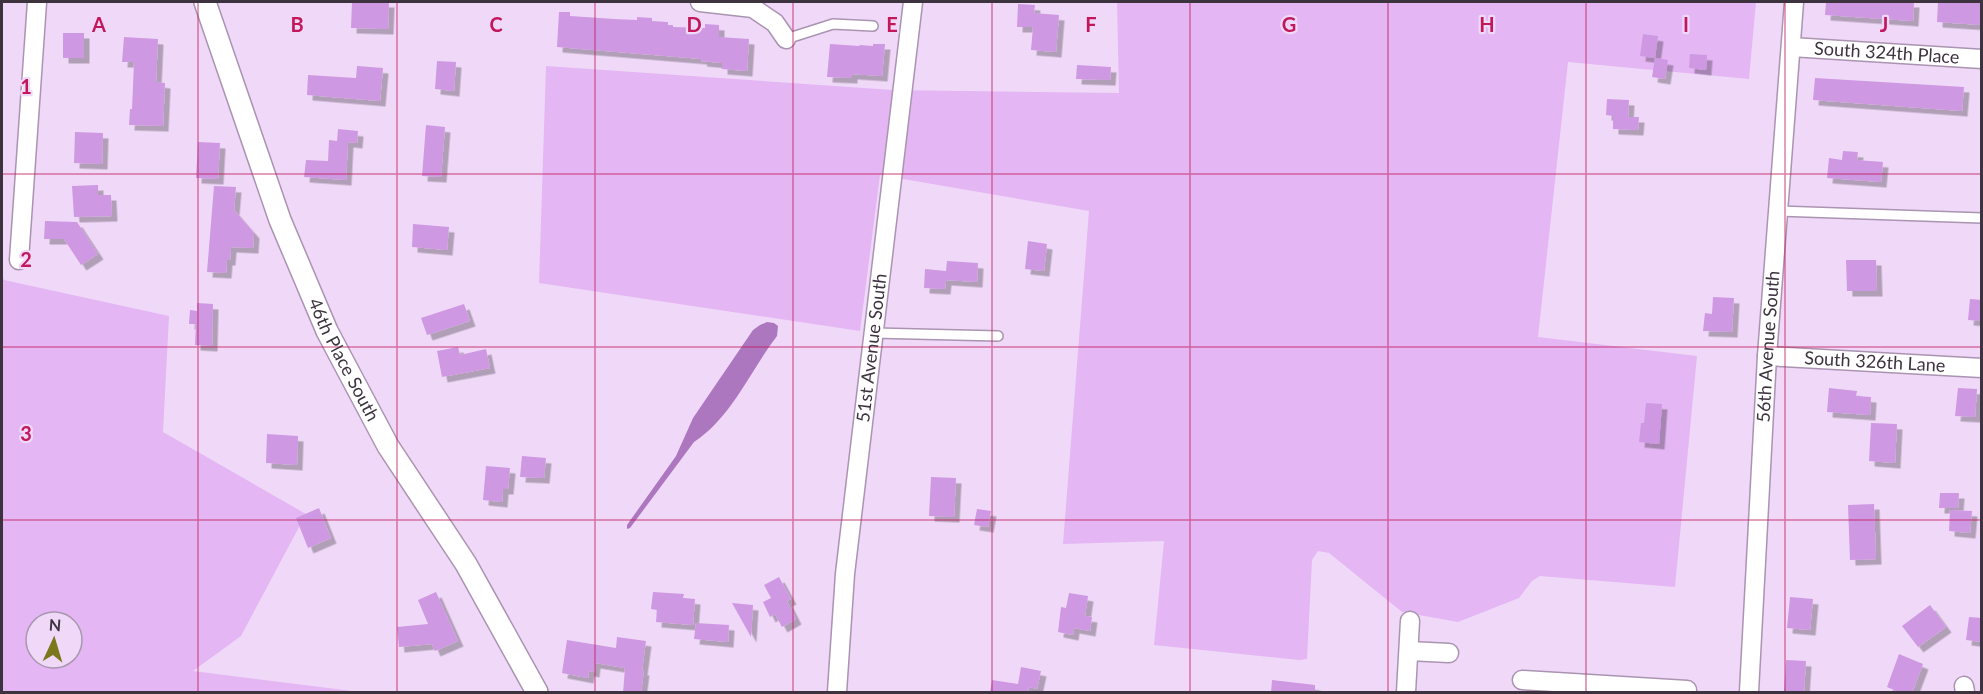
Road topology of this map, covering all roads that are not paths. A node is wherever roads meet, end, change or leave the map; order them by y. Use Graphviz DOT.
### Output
graph roads {
  1 [pos="38,2"];
  2 [pos="205,2"];
  3 [pos="700,2"];
  4 [pos="913,2"];
  5 [pos="1794,2"];
  6 [pos="873,26"];
  7 [pos="786,39"];
  8 [pos="1791,47"];
  9 [pos="1982,59"];
  10 [pos="1778,211"];
  11 [pos="1982,218"];
  12 [pos="19,260"];
  13 [pos="874,333"];
  14 [pos="998,336"];
  15 [pos="1767,356"];
  16 [pos="1982,368"];
  17 [pos="1410,621"];
  18 [pos="1409,651"];
  19 [pos="1449,653"];
  20 [pos="1522,680"];
  21 [pos="1600,689"];
  22 [pos="1687,690"];
  23 [pos="537,693"];
  24 [pos="837,693"];
  25 [pos="1406,693"];
  26 [pos="1749,693"];
  1 -- 12 [label="street"];
  2 -- 23 [label="street, 46th Place South"];
  3 -- 7 [label="street"];
  4 -- 13 [label="street, 51st Avenue South"];
  5 -- 8 [label="street, 56th Avenue South"];
  6 -- 7 [label="lane"];
  8 -- 9 [label="street, South 324th Place"];
  8 -- 10 [label="street, 56th Avenue South"];
  10 -- 11 [label="lane"];
  10 -- 15 [label="street, 56th Avenue South"];
  13 -- 14 [label="lane"];
  13 -- 24 [label="street, 51st Avenue South"];
  15 -- 16 [label="street, South 326th Lane"];
  15 -- 26 [label="street, 56th Avenue South"];
  17 -- 18 [label="street"];
  18 -- 19 [label="street"];
  18 -- 25 [label="street"];
  20 -- 21 [label="street"];
  21 -- 22 [label="street"];
}
